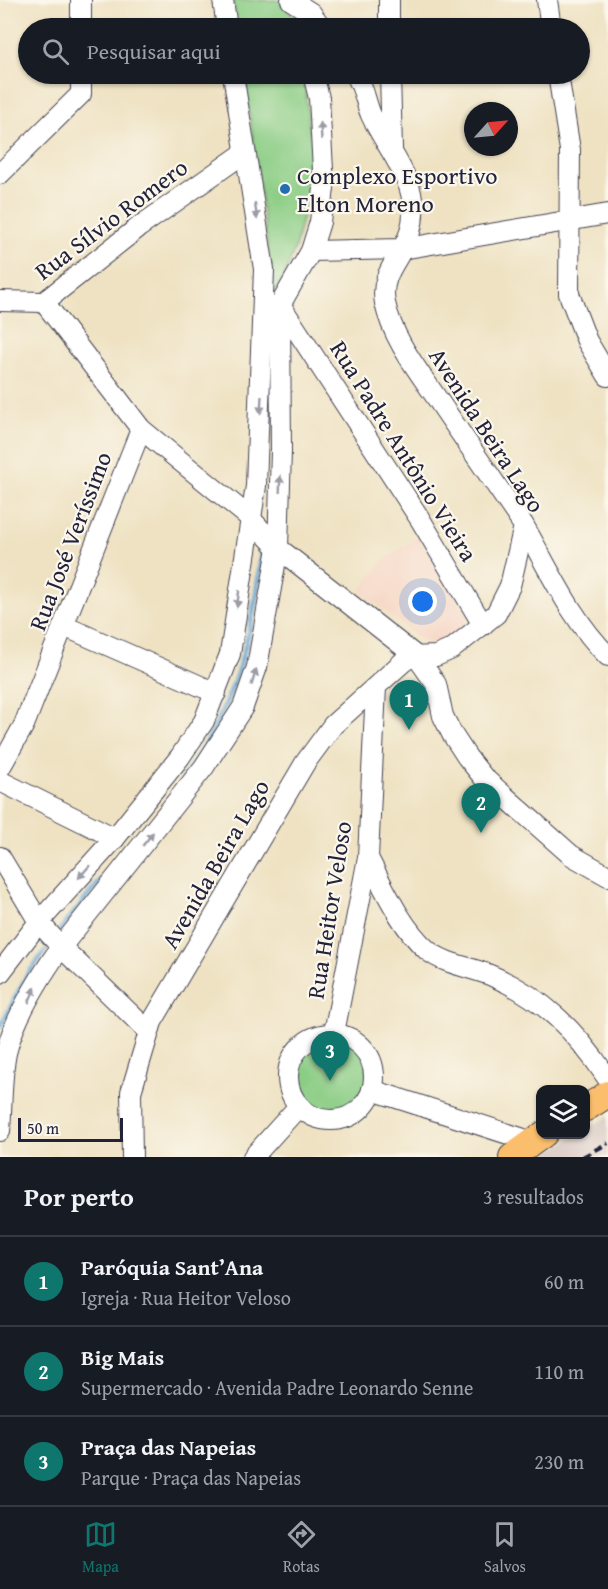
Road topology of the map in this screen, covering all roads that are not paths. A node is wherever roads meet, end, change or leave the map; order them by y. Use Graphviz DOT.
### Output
graph roads {
  1 [pos="81,0"];
  2 [pos="223,0"];
  3 [pos="286,0"];
  4 [pos="291,0"];
  5 [pos="389,0"];
  6 [pos="547,0"];
  7 [pos="81,18"];
  8 [pos="226,18"];
  9 [pos="301,18"];
  10 [pos="315,18"];
  11 [pos="389,18"];
  12 [pos="550,18"];
  13 [pos="81,84"];
  14 [pos="235,84"];
  15 [pos="316,84"];
  16 [pos="362,84"];
  17 [pos="390,84"];
  18 [pos="560,84"];
  19 [pos="392,151"];
  20 [pos="244,153"];
  21 [pos="0,174"];
  22 [pos="608,214"];
  23 [pos="570,219"];
  24 [pos="402,249"];
  25 [pos="311,251"];
  26 [pos="0,301"];
  27 [pos="44,302"];
  28 [pos="280,305"];
  29 [pos="608,376"];
  30 [pos="141,429"];
  31 [pos="249,517"];
  32 [pos="524,526"];
  33 [pos="278,548"];
  34 [pos="483,625"];
  35 [pos="64,626"];
  36 [pos="608,656"];
  37 [pos="417,657"];
  38 [pos="376,687"];
  39 [pos="216,693"];
  40 [pos="0,768"];
  41 [pos="0,782"];
  42 [pos="115,838"];
  43 [pos="0,857"];
  44 [pos="368,858"];
  45 [pos="608,876"];
  46 [pos="39,922"];
  47 [pos="61,947"];
  48 [pos="0,973"];
  49 [pos="149,1032"];
  50 [pos="334,1033"];
  51 [pos="608,1078"];
  52 [pos="372,1090"];
  53 [pos="608,1094"];
  54 [pos="590,1105"];
  55 [pos="299,1106"];
  56 [pos="0,1131"];
  57 [pos="536,1137"];
  58 [pos="538,1139"];
  59 [pos="132,1157"];
  60 [pos="252,1157"];
  61 [pos="512,1157"];
  1 -- 7 [label="street"];
  2 -- 8 [label="street"];
  3 -- 9 [label="street"];
  4 -- 10 [label="street"];
  5 -- 11 [label="street"];
  6 -- 12 [label="street"];
  13 -- 21 [label="street"];
  14 -- 20 [label="street"];
  25 -- 15 [label="street, one-way"];
  16 -- 19 [label="street, Avenida Beira Lago"];
  17 -- 19 [label="street"];
  18 -- 23 [label="street"];
  19 -- 24 [label="street, Avenida Beira Lago"];
  20 -- 27 [label="street, Rua Sílvio Romero"];
  20 -- 31 [label="street, one-way"];
  22 -- 23 [label="street"];
  23 -- 24 [label="street"];
  23 -- 29 [label="street"];
  24 -- 25 [label="street"];
  24 -- 32 [label="street, Avenida Beira Lago"];
  25 -- 28 [label="street"];
  26 -- 27 [label="street, Rua Sílvio Romero"];
  27 -- 30 [label="street"];
  33 -- 28 [label="street, one-way"];
  28 -- 34 [label="street, Rua Padre Antônio Vieira"];
  30 -- 31 [label="street"];
  30 -- 35 [label="street, Rua José Veríssimo"];
  31 -- 33 [label="street"];
  31 -- 39 [label="street, one-way"];
  32 -- 34 [label="street, Avenida Beira Lago"];
  32 -- 36 [label="street"];
  33 -- 37 [label="street"];
  47 -- 33 [label="street, one-way"];
  34 -- 37 [label="street, Avenida Beira Lago"];
  35 -- 39 [label="street"];
  35 -- 40 [label="street, Rua José Veríssimo"];
  37 -- 38 [label="street, Avenida Beira Lago"];
  37 -- 45 [label="street"];
  38 -- 44 [label="street, Rua Heitor Veloso"];
  38 -- 49 [label="street, Avenida Beira Lago"];
  39 -- 42 [label="street"];
  41 -- 42 [label="street"];
  42 -- 46 [label="street, one-way"];
  43 -- 46 [label="street"];
  44 -- 50 [label="street, Rua Heitor Veloso"];
  44 -- 51 [label="street"];
  46 -- 47 [label="street"];
  46 -- 48 [label="street"];
  47 -- 49 [label="street"];
  56 -- 47 [label="street, one-way"];
  49 -- 59 [label="street, Avenida Beira Lago"];
  50 -- 52 [label="street"];
  50 -- 55 [label="street"];
  52 -- 55 [label="street"];
  52 -- 57 [label="street"];
  53 -- 54 [label="main road"];
  55 -- 60 [label="street"];
  58 -- 61 [label="main road"];
}
